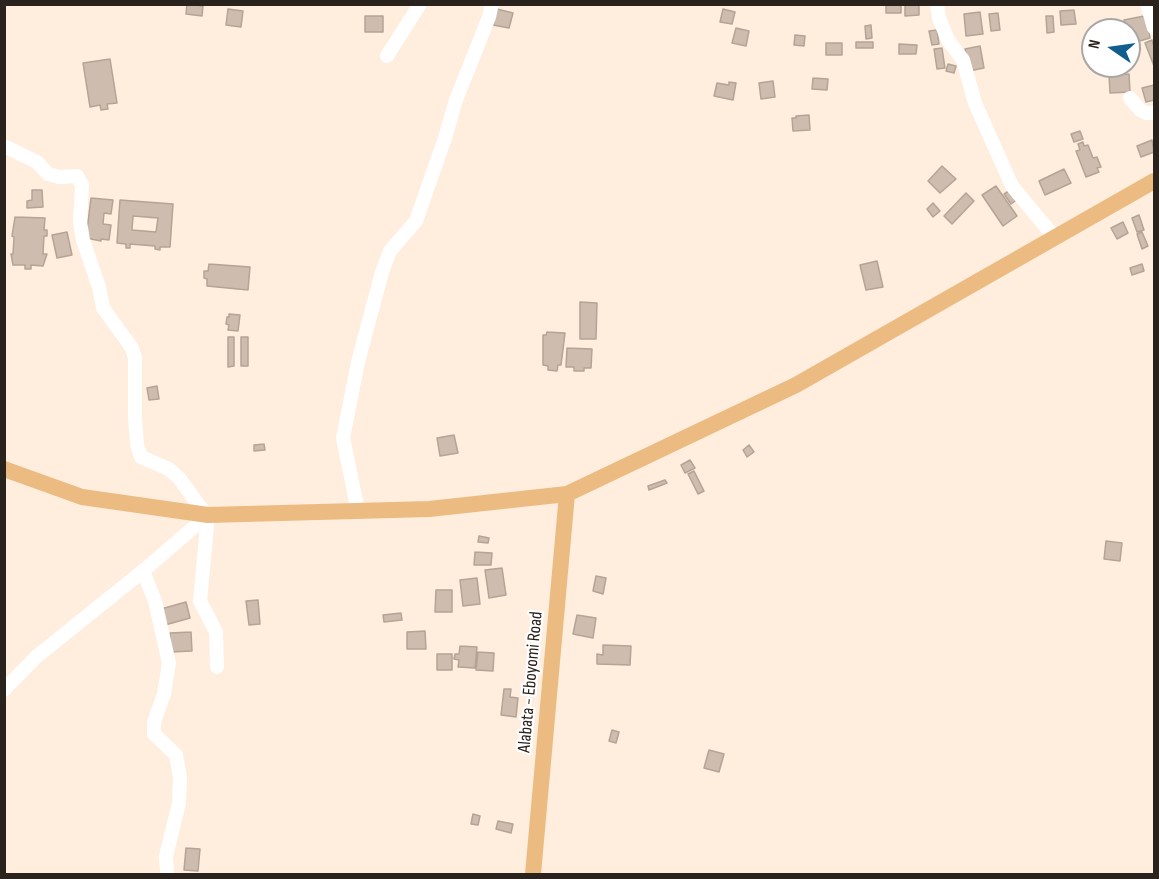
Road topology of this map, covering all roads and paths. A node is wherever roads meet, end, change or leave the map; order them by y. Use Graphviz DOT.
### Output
graph roads {
  1 [pos="420,4"];
  2 [pos="492,4"];
  3 [pos="937,4"];
  4 [pos="1147,4"];
  5 [pos="1155,28"];
  6 [pos="387,56"];
  7 [pos="1130,98"];
  8 [pos="1155,113"];
  9 [pos="4,146"];
  10 [pos="1155,182"];
  11 [pos="1055,238"];
  12 [pos="4,469"];
  13 [pos="567,494"];
  14 [pos="358,511"];
  15 [pos="207,515"];
  16 [pos="143,571"];
  17 [pos="217,667"];
  18 [pos="4,690"];
  19 [pos="166,874"];
  20 [pos="533,874"];
  1 -- 6 [label="street"];
  2 -- 14 [label="street"];
  3 -- 11 [label="street"];
  4 -- 5 [label="street"];
  7 -- 8 [label="street"];
  9 -- 15 [label="street"];
  10 -- 11 [label="main road"];
  11 -- 13 [label="main road"];
  12 -- 15 [label="main road"];
  13 -- 14 [label="main road"];
  13 -- 20 [label="main road, Alabata - Eboyomi Road"];
  14 -- 15 [label="main road"];
  15 -- 16 [label="street"];
  15 -- 17 [label="street"];
  16 -- 18 [label="street"];
  16 -- 19 [label="street"];
}
